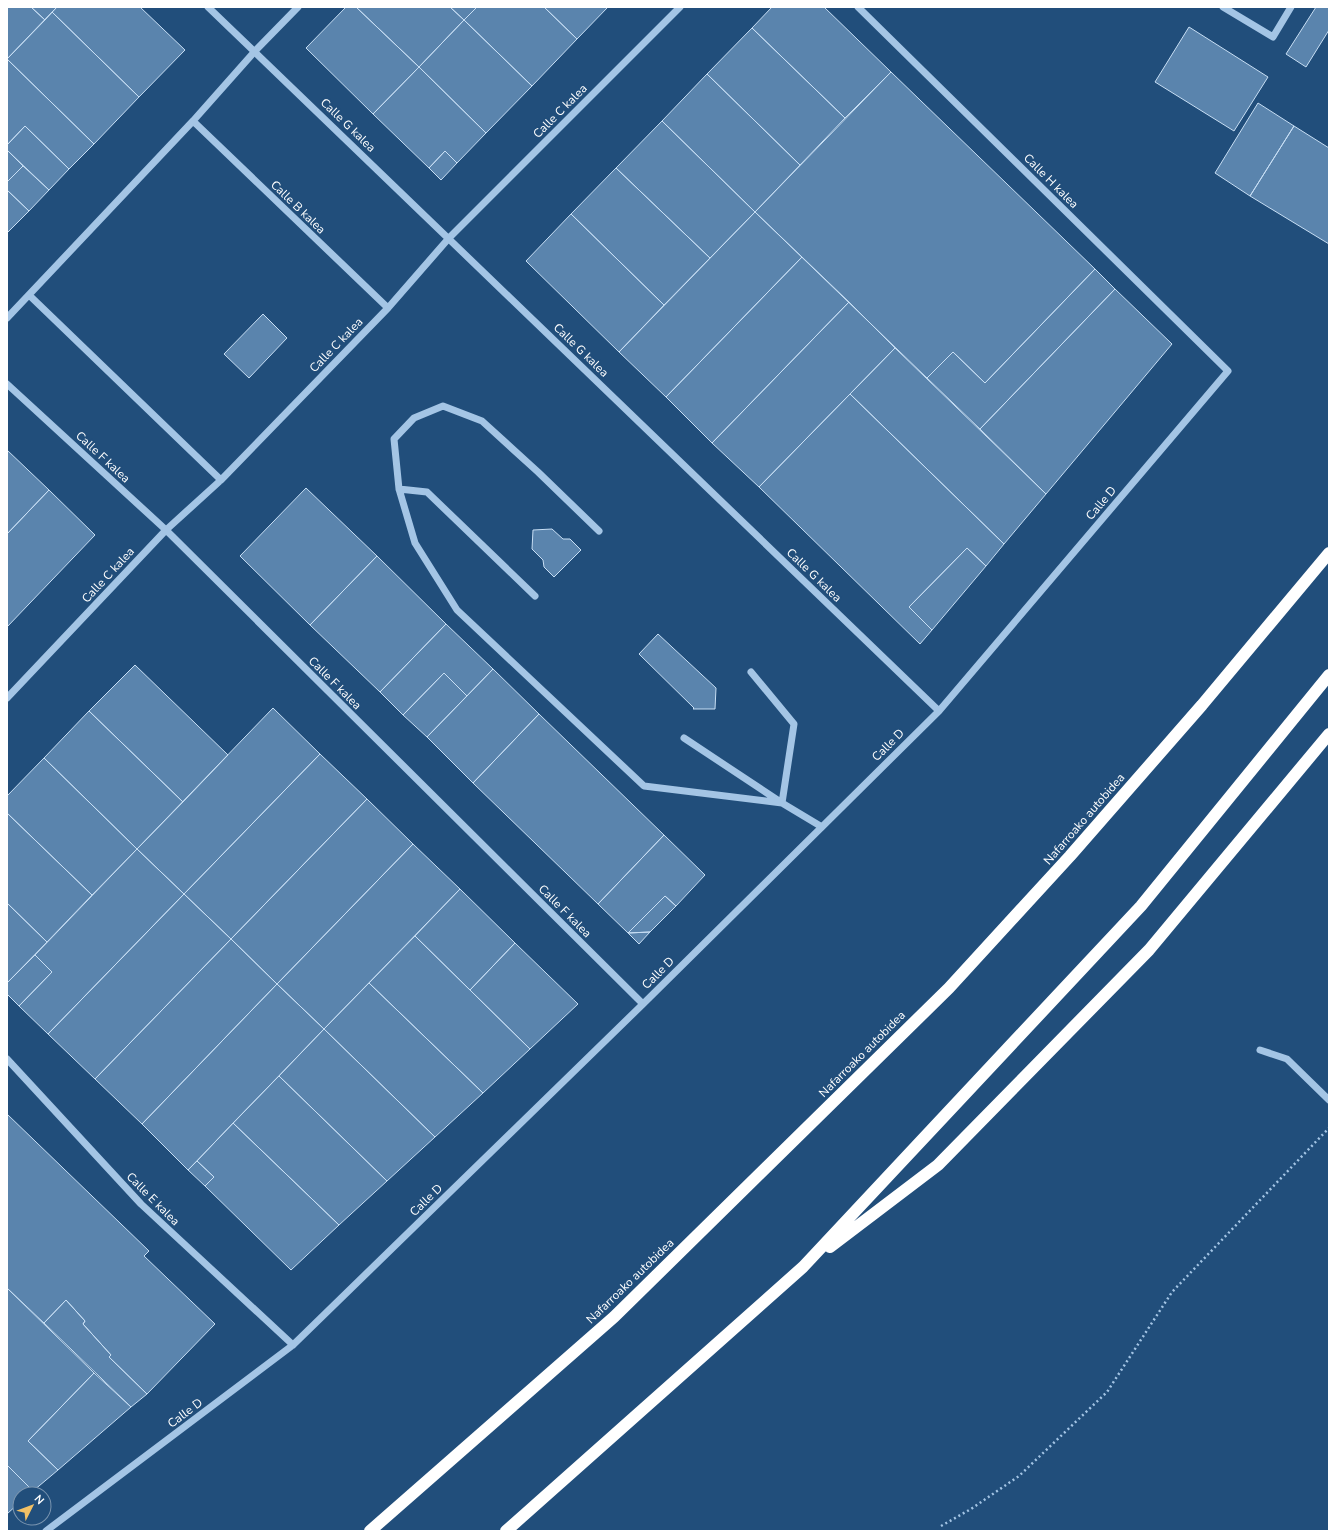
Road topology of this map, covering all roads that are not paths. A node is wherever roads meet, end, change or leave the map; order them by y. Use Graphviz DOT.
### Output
graph roads {
  1 [pos="208,7"];
  2 [pos="298,7"];
  3 [pos="680,7"];
  4 [pos="858,7"];
  5 [pos="1223,7"];
  6 [pos="1291,7"];
  7 [pos="255,51"];
  8 [pos="194,121"];
  9 [pos="449,238"];
  10 [pos="29,295"];
  11 [pos="388,308"];
  12 [pos="7,318"];
  13 [pos="1228,371"];
  14 [pos="7,384"];
  15 [pos="221,480"];
  16 [pos="399,489"];
  17 [pos="166,530"];
  18 [pos="599,531"];
  19 [pos="1329,553"];
  20 [pos="535,596"];
  21 [pos="751,672"];
  22 [pos="1329,675"];
  23 [pos="7,698"];
  24 [pos="939,711"];
  25 [pos="1329,734"];
  26 [pos="684,738"];
  27 [pos="782,803"];
  28 [pos="822,827"];
  29 [pos="643,1004"];
  30 [pos="1260,1050"];
  31 [pos="7,1059"];
  32 [pos="1329,1100"];
  33 [pos="803,1267"];
  34 [pos="293,1345"];
  35 [pos="46,1531"];
  36 [pos="370,1531"];
  37 [pos="506,1531"];
  1 -- 7 [label="street, Calle G kalea"];
  2 -- 7 [label="street"];
  3 -- 9 [label="street, Calle C kalea"];
  4 -- 13 [label="street, Calle H kalea"];
  5 -- 6 [label="street"];
  7 -- 8 [label="street"];
  7 -- 9 [label="street, Calle G kalea"];
  8 -- 10 [label="street"];
  8 -- 11 [label="street, Calle B kalea"];
  9 -- 11 [label="street, Calle C kalea"];
  9 -- 24 [label="street, Calle G kalea"];
  10 -- 12 [label="street"];
  10 -- 15 [label="street"];
  11 -- 15 [label="street, Calle C kalea"];
  13 -- 24 [label="street, Calle D"];
  14 -- 17 [label="street, Calle F kalea"];
  15 -- 17 [label="street, Calle C kalea"];
  16 -- 18 [label="street"];
  16 -- 20 [label="street"];
  16 -- 27 [label="street"];
  17 -- 23 [label="street, Calle C kalea"];
  17 -- 29 [label="street, Calle F kalea"];
  19 -- 36 [label="highway, Nafarroako autobidea"];
  21 -- 27 [label="street"];
  22 -- 33 [label="highway"];
  24 -- 28 [label="street, Calle D"];
  25 -- 33 [label="highway"];
  26 -- 27 [label="street"];
  27 -- 28 [label="street"];
  28 -- 29 [label="street, Calle D"];
  29 -- 34 [label="street, Calle D"];
  30 -- 32 [label="street"];
  31 -- 34 [label="street, Calle E kalea"];
  33 -- 37 [label="highway"];
  34 -- 35 [label="street, Calle D"];
}
